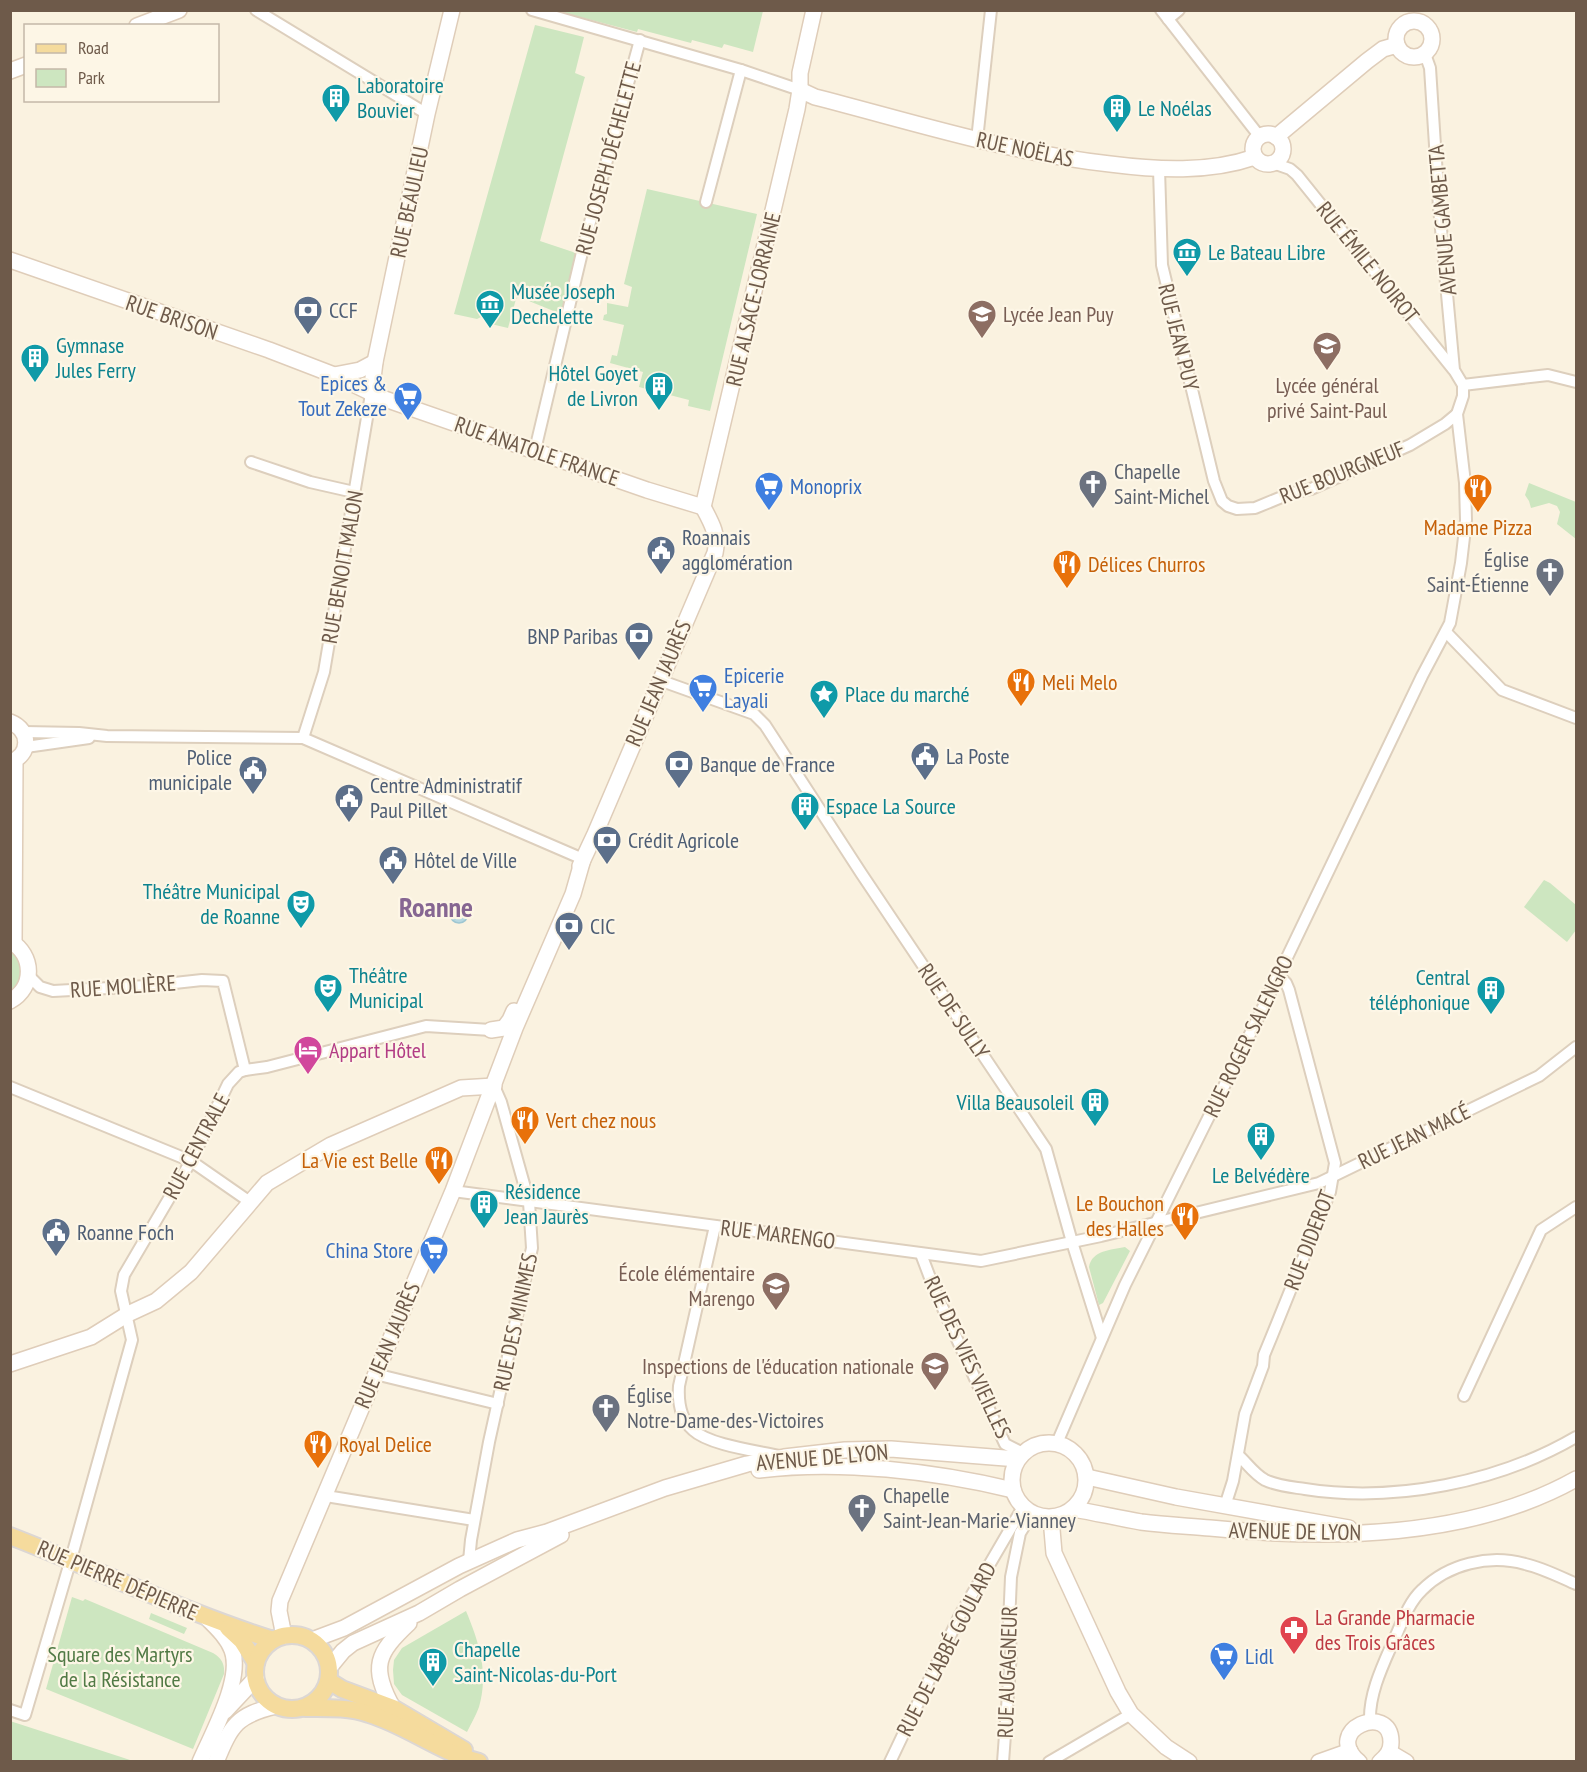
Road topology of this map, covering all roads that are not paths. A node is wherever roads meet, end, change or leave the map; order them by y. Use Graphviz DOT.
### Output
graph roads {
  1 [pos="179,10"];
  2 [pos="256,10"];
  3 [pos="452,10"];
  4 [pos="532,10"];
  5 [pos="814,10"];
  6 [pos="991,10"];
  7 [pos="1179,10"];
  8 [pos="1165,15"];
  9 [pos="1423,16"];
  10 [pos="142,24"];
  11 [pos="640,40"];
  12 [pos="1396,45"];
  13 [pos="1425,54"];
  14 [pos="741,70"];
  15 [pos="800,90"];
  16 [pos="427,114"];
  17 [pos="1260,137"];
  18 [pos="1276,137"];
  19 [pos="977,140"];
  20 [pos="1255,157"];
  21 [pos="1273,164"];
  22 [pos="1160,169"];
  23 [pos="706,202"];
  24 [pos="10,260"];
  25 [pos="375,362"];
  26 [pos="1454,370"];
  27 [pos="333,375"];
  28 [pos="1576,382"];
  29 [pos="1463,385"];
  30 [pos="371,394"];
  31 [pos="1457,414"];
  32 [pos="535,450"];
  33 [pos="251,462"];
  34 [pos="354,492"];
  35 [pos="1222,501"];
  36 [pos="703,507"];
  37 [pos="1446,632"];
  38 [pos="659,680"];
  39 [pos="1576,718"];
  40 [pos="10,722"];
  41 [pos="303,738"];
  42 [pos="25,740"];
  43 [pos="13,762"];
  44 [pos="583,859"];
  45 [pos="12,942"];
  46 [pos="1278,975"];
  47 [pos="29,976"];
  48 [pos="223,981"];
  49 [pos="10,1001"];
  50 [pos="491,1030"];
  51 [pos="1576,1047"];
  52 [pos="505,1054"];
  53 [pos="245,1070"];
  54 [pos="494,1086"];
  55 [pos="10,1088"];
  56 [pos="191,1161"];
  57 [pos="1333,1176"];
  58 [pos="453,1191"];
  59 [pos="250,1202"];
  60 [pos="529,1202"];
  61 [pos="1576,1207"];
  62 [pos="1156,1222"];
  63 [pos="716,1226"];
  64 [pos="1101,1236"];
  65 [pos="1072,1242"];
  66 [pos="921,1254"];
  67 [pos="128,1314"];
  68 [pos="1102,1338"];
  69 [pos="10,1364"];
  70 [pos="375,1374"];
  71 [pos="1464,1395"];
  72 [pos="498,1404"];
  73 [pos="1576,1437"];
  74 [pos="1057,1443"];
  75 [pos="1238,1455"];
  76 [pos="1021,1456"];
  77 [pos="784,1457"];
  78 [pos="1087,1477"];
  79 [pos="1576,1479"];
  80 [pos="665,1488"];
  81 [pos="1013,1490"];
  82 [pos="324,1494"];
  83 [pos="1225,1506"];
  84 [pos="1074,1509"];
  85 [pos="1027,1510"];
  86 [pos="606,1511"];
  87 [pos="1051,1518"];
  88 [pos="474,1520"];
  89 [pos="1373,1532"];
  90 [pos="10,1536"];
  91 [pos="71,1560"];
  92 [pos="469,1561"];
  93 [pos="1576,1583"];
  94 [pos="419,1613"];
  95 [pos="206,1617"];
  96 [pos="225,1625"];
  97 [pos="279,1638"];
  98 [pos="312,1640"];
  99 [pos="256,1670"];
  100 [pos="329,1674"];
  101 [pos="276,1706"];
  102 [pos="304,1708"];
  103 [pos="393,1708"];
  104 [pos="10,1710"];
  105 [pos="1131,1714"];
  106 [pos="220,1716"];
  107 [pos="1370,1721"];
  108 [pos="1166,1754"];
  109 [pos="1355,1756"];
  110 [pos="1385,1757"];
  111 [pos="205,1760"];
  112 [pos="481,1761"];
  113 [pos="890,1761"];
  114 [pos="1003,1761"];
  115 [pos="1049,1761"];
  116 [pos="1189,1761"];
  117 [pos="1318,1761"];
  118 [pos="1406,1761"];
  1 -- 10 [label="street"];
  2 -- 16 [label="street"];
  3 -- 16 [label="street, RUE BEAULIEU"];
  4 -- 11 [label="street"];
  5 -- 15 [label="street, RUE ALSACE-LORRAINE"];
  6 -- 19 [label="street"];
  7 -- 8 [label="street"];
  8 -- 17 [label="street"];
  9 -- 12 [label="street"];
  9 -- 13 [label="street"];
  11 -- 14 [label="street"];
  11 -- 32 [label="street, RUE JOSEPH DÉCHELETTE"];
  12 -- 13 [label="street"];
  12 -- 18 [label="street"];
  13 -- 26 [label="street, AVENUE GAMBETTA"];
  14 -- 15 [label="street"];
  14 -- 23 [label="street"];
  15 -- 19 [label="street, RUE NOËLAS"];
  15 -- 36 [label="street, RUE ALSACE-LORRAINE"];
  16 -- 25 [label="street, RUE BEAULIEU"];
  17 -- 18 [label="street"];
  17 -- 20 [label="street"];
  18 -- 21 [label="street"];
  19 -- 22 [label="street, RUE NOËLAS"];
  20 -- 21 [label="street"];
  20 -- 22 [label="street, RUE NOËLAS"];
  21 -- 26 [label="street, RUE ÉMILE NOIROT"];
  22 -- 35 [label="street, RUE JEAN PUY"];
  24 -- 27 [label="street, RUE BRISON"];
  25 -- 27 [label="street"];
  25 -- 30 [label="street, RUE BEAULIEU"];
  26 -- 29 [label="street, AVENUE GAMBETTA"];
  27 -- 30 [label="street, RUE BRISON"];
  28 -- 29 [label="street"];
  29 -- 31 [label="street, RUE ROGER SALENGRO"];
  30 -- 32 [label="street, RUE ANATOLE FRANCE"];
  30 -- 34 [label="street, RUE BENOIT MALON"];
  31 -- 35 [label="street, RUE BOURGNEUF"];
  31 -- 37 [label="street, RUE ROGER SALENGRO"];
  32 -- 36 [label="street, RUE ANATOLE FRANCE"];
  33 -- 34 [label="street"];
  34 -- 41 [label="street, RUE BENOIT MALON"];
  36 -- 38 [label="street, RUE JEAN JAURÈS"];
  37 -- 39 [label="street"];
  37 -- 46 [label="street, RUE ROGER SALENGRO"];
  38 -- 44 [label="street, RUE JEAN JAURÈS"];
  38 -- 65 [label="street, RUE DE SULLY"];
  40 -- 42 [label="street"];
  41 -- 42 [label="street"];
  41 -- 44 [label="street"];
  42 -- 43 [label="street"];
  43 -- 45 [label="street"];
  44 -- 50 [label="street, RUE JEAN JAURÈS"];
  44 -- 52 [label="street, RUE JEAN JAURÈS"];
  45 -- 47 [label="street"];
  46 -- 57 [label="street, RUE DIDEROT"];
  46 -- 62 [label="street, RUE ROGER SALENGRO"];
  47 -- 48 [label="street, RUE MOLIÈRE"];
  47 -- 49 [label="street"];
  48 -- 53 [label="street, RUE CENTRALE"];
  50 -- 52 [label="street"];
  50 -- 53 [label="street"];
  51 -- 57 [label="street, RUE JEAN MACÉ"];
  52 -- 54 [label="street, RUE JEAN JAURÈS"];
  53 -- 56 [label="street, RUE CENTRALE"];
  54 -- 58 [label="street, RUE JEAN JAURÈS"];
  54 -- 59 [label="street"];
  54 -- 60 [label="street, RUE DES MINIMES"];
  55 -- 56 [label="street"];
  56 -- 59 [label="street"];
  56 -- 67 [label="street, RUE CENTRALE"];
  57 -- 62 [label="street, RUE JEAN MACÉ"];
  57 -- 75 [label="street, RUE DIDEROT"];
  58 -- 60 [label="street, RUE MARENGO"];
  58 -- 70 [label="street, RUE JEAN JAURÈS"];
  59 -- 67 [label="street"];
  60 -- 63 [label="street, RUE MARENGO"];
  60 -- 72 [label="street, RUE DES MINIMES"];
  61 -- 71 [label="street"];
  62 -- 64 [label="street, RUE JEAN MACÉ"];
  62 -- 68 [label="street, RUE ROGER SALENGRO"];
  63 -- 66 [label="street, RUE MARENGO"];
  63 -- 77 [label="street"];
  64 -- 65 [label="street, RUE MARENGO"];
  65 -- 66 [label="street, RUE MARENGO"];
  65 -- 68 [label="street, RUE DE SULLY"];
  66 -- 76 [label="street, RUE DES VIES VIEILLES"];
  67 -- 69 [label="street"];
  67 -- 91 [label="street"];
  68 -- 74 [label="street, RUE ROGER SALENGRO"];
  70 -- 72 [label="street"];
  70 -- 82 [label="street, RUE JEAN JAURÈS"];
  72 -- 88 [label="street, RUE DES MINIMES"];
  73 -- 75 [label="street"];
  74 -- 76 [label="street, RUE DES VIES VIEILLES"];
  74 -- 78 [label="street"];
  75 -- 83 [label="street, RUE DIDEROT"];
  76 -- 77 [label="street, AVENUE DE LYON"];
  76 -- 81 [label="street, RUE DES VIES VIEILLES"];
  77 -- 80 [label="street, AVENUE DE LYON"];
  78 -- 83 [label="street, AVENUE DE LYON"];
  78 -- 84 [label="street"];
  79 -- 89 [label="street, AVENUE DE LYON"];
  80 -- 81 [label="street, AVENUE DE LYON"];
  80 -- 86 [label="street, AVENUE DE LYON"];
  81 -- 85 [label="street"];
  82 -- 88 [label="street"];
  82 -- 97 [label="street, RUE JEAN JAURÈS"];
  83 -- 89 [label="street, AVENUE DE LYON"];
  84 -- 87 [label="street"];
  84 -- 89 [label="street, AVENUE DE LYON"];
  85 -- 87 [label="street"];
  85 -- 113 [label="street, RUE DE L'ABBÉ GOULARD"];
  85 -- 114 [label="street, RUE AUGAGNEUR"];
  86 -- 92 [label="street, AVENUE DE LYON"];
  86 -- 94 [label="street, AVENUE DE LYON"];
  87 -- 105 [label="street"];
  88 -- 92 [label="street, RUE DES MINIMES"];
  90 -- 91 [label="main road, RUE PIERRE DÉPIERRE"];
  91 -- 95 [label="main road, RUE PIERRE DÉPIERRE"];
  91 -- 104 [label="street"];
  92 -- 98 [label="street, AVENUE DE LYON"];
  93 -- 107 [label="street"];
  94 -- 100 [label="street, AVENUE DE LYON"];
  94 -- 103 [label="street"];
  95 -- 96 [label="main road, RUE PIERRE DÉPIERRE"];
  95 -- 106 [label="street"];
  96 -- 97 [label="main road, RUE PIERRE DÉPIERRE"];
  96 -- 99 [label="main road, RUE PIERRE DÉPIERRE"];
  97 -- 98 [label="main road"];
  97 -- 99 [label="main road"];
  98 -- 100 [label="main road"];
  99 -- 101 [label="main road"];
  99 -- 106 [label="street"];
  100 -- 102 [label="main road"];
  100 -- 103 [label="main road"];
  101 -- 102 [label="main road"];
  101 -- 111 [label="street"];
  102 -- 112 [label="main road"];
  103 -- 112 [label="main road"];
  105 -- 108 [label="street"];
  105 -- 115 [label="street"];
  106 -- 111 [label="street"];
  107 -- 109 [label="street"];
  107 -- 110 [label="street"];
  108 -- 116 [label="street"];
  109 -- 117 [label="street"];
  110 -- 118 [label="street"];
}
